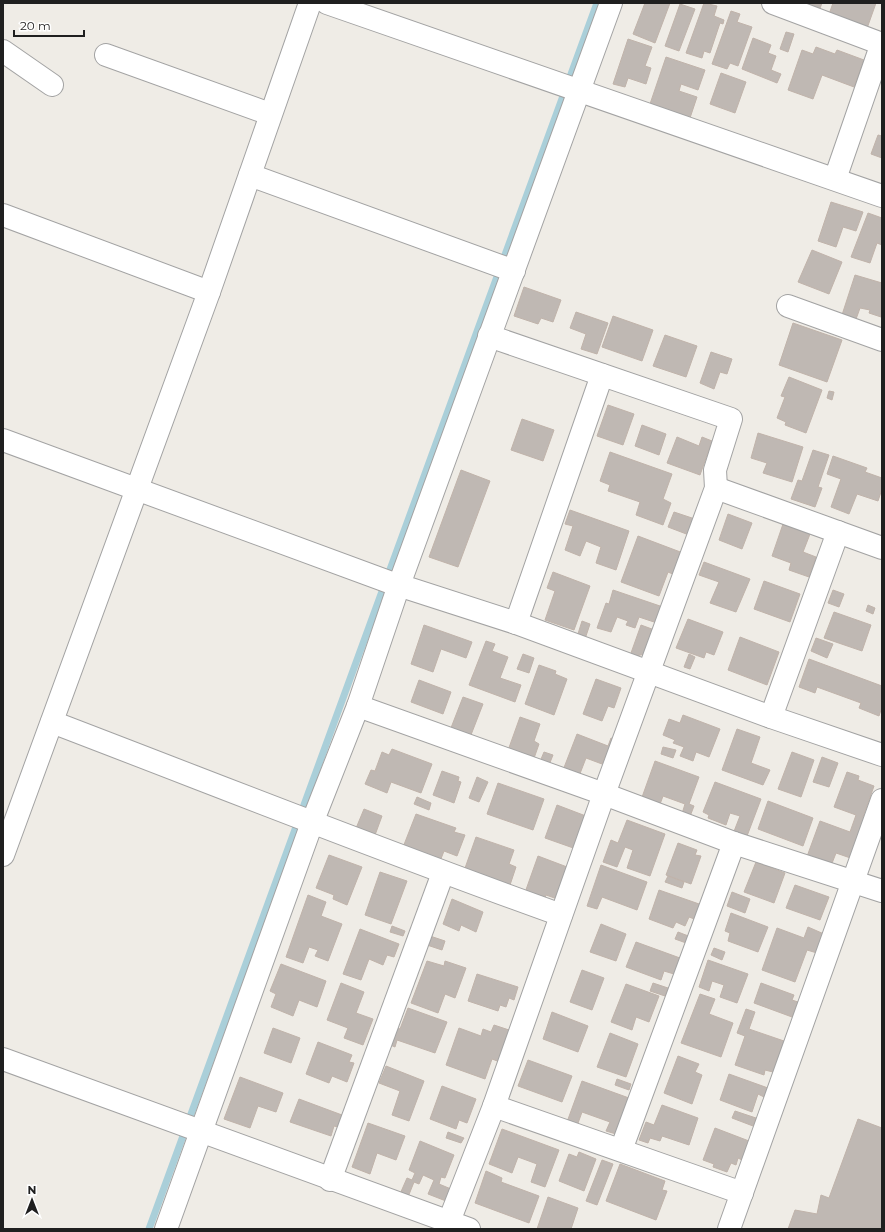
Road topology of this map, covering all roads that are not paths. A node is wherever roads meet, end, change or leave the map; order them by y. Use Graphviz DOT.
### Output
graph roads {
  1 [pos="310,3"];
  2 [pos="327,3"];
  3 [pos="611,3"];
  4 [pos="773,3"];
  5 [pos="882,43"];
  6 [pos="3,51"];
  7 [pos="106,55"];
  8 [pos="52,85"];
  9 [pos="570,88"];
  10 [pos="270,114"];
  11 [pos="250,176"];
  12 [pos="835,179"];
  13 [pos="882,196"];
  14 [pos="3,215"];
  15 [pos="504,267"];
  16 [pos="209,292"];
  17 [pos="788,306"];
  18 [pos="489,336"];
  19 [pos="882,340"];
  20 [pos="602,375"];
  21 [pos="3,440"];
  22 [pos="138,488"];
  23 [pos="716,488"];
  24 [pos="838,532"];
  25 [pos="882,548"];
  26 [pos="390,581"];
  27 [pos="516,623"];
  28 [pos="649,673"];
  29 [pos="358,706"];
  30 [pos="771,717"];
  31 [pos="52,722"];
  32 [pos="882,755"];
  33 [pos="604,794"];
  34 [pos="882,800"];
  35 [pos="303,818"];
  36 [pos="734,843"];
  37 [pos="3,855"];
  38 [pos="443,873"];
  39 [pos="853,881"];
  40 [pos="882,891"];
  41 [pos="561,915"];
  42 [pos="3,1059"];
  43 [pos="494,1106"];
  44 [pos="191,1128"];
  45 [pos="621,1150"];
  46 [pos="330,1180"];
  47 [pos="742,1193"];
  48 [pos="455,1227"];
  49 [pos="166,1229"];
  50 [pos="729,1229"];
  1 -- 10 [label="street"];
  2 -- 9 [label="street"];
  3 -- 9 [label="street"];
  4 -- 5 [label="street"];
  5 -- 12 [label="street"];
  6 -- 8 [label="street"];
  7 -- 10 [label="street"];
  9 -- 12 [label="street"];
  9 -- 15 [label="street"];
  10 -- 11 [label="street"];
  11 -- 15 [label="street"];
  11 -- 16 [label="street"];
  12 -- 13 [label="street"];
  14 -- 16 [label="street"];
  15 -- 18 [label="street"];
  16 -- 22 [label="street"];
  17 -- 19 [label="street"];
  18 -- 20 [label="street"];
  18 -- 26 [label="street"];
  20 -- 23 [label="street"];
  20 -- 27 [label="street"];
  21 -- 22 [label="street"];
  22 -- 26 [label="street"];
  22 -- 31 [label="street"];
  23 -- 24 [label="street"];
  23 -- 28 [label="street"];
  24 -- 25 [label="street"];
  24 -- 30 [label="street"];
  26 -- 27 [label="street"];
  26 -- 29 [label="street"];
  27 -- 28 [label="street"];
  28 -- 30 [label="street"];
  28 -- 33 [label="street"];
  29 -- 33 [label="street"];
  29 -- 35 [label="street"];
  30 -- 32 [label="street"];
  31 -- 35 [label="street"];
  31 -- 37 [label="street"];
  33 -- 36 [label="street"];
  33 -- 41 [label="street"];
  34 -- 39 [label="street"];
  35 -- 38 [label="street"];
  35 -- 44 [label="street"];
  36 -- 39 [label="street"];
  36 -- 45 [label="street"];
  38 -- 41 [label="street"];
  38 -- 46 [label="street"];
  39 -- 40 [label="street"];
  39 -- 47 [label="street"];
  41 -- 43 [label="street"];
  42 -- 44 [label="street"];
  43 -- 45 [label="street"];
  43 -- 48 [label="street"];
  44 -- 46 [label="street"];
  44 -- 49 [label="street"];
  45 -- 47 [label="street"];
  46 -- 48 [label="street"];
  47 -- 50 [label="street"];
}
